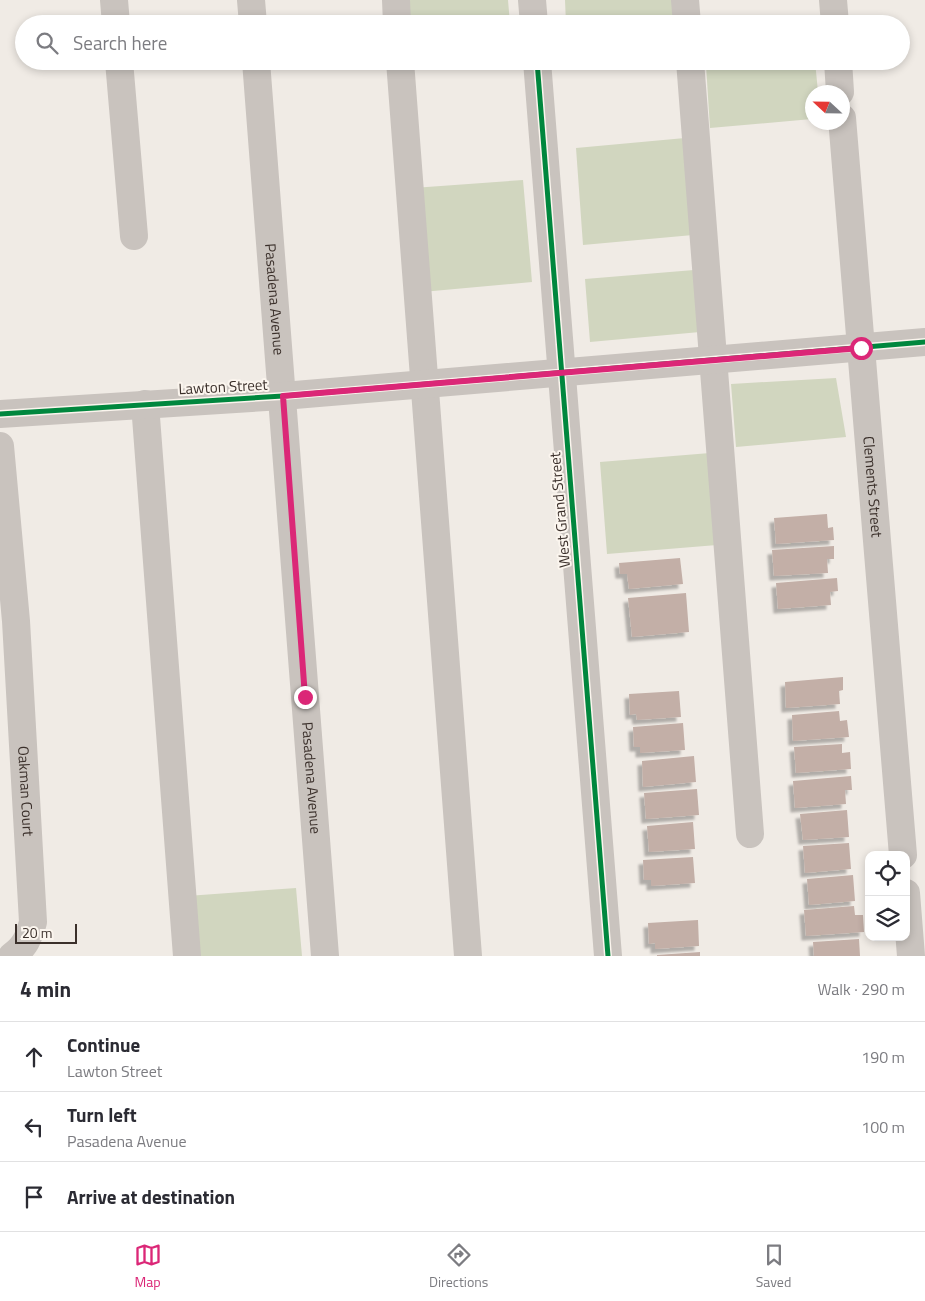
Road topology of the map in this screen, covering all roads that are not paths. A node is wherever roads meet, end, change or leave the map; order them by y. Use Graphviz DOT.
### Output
graph roads {
  1 [pos="114,0"];
  2 [pos="251,0"];
  3 [pos="396,0"];
  4 [pos="532,0"];
  5 [pos="685,0"];
  6 [pos="833,0"];
  7 [pos="115,15"];
  8 [pos="252,15"];
  9 [pos="397,15"];
  10 [pos="533,15"];
  11 [pos="686,15"];
  12 [pos="834,15"];
  13 [pos="120,70"];
  14 [pos="257,70"];
  15 [pos="401,70"];
  16 [pos="538,70"];
  17 [pos="691,70"];
  18 [pos="839,70"];
  19 [pos="840,85"];
  20 [pos="843,130"];
  21 [pos="134,236"];
  22 [pos="925,342"];
  23 [pos="861,348"];
  24 [pos="713,360"];
  25 [pos="562,373"];
  26 [pos="423,384"];
  27 [pos="283,396"];
  28 [pos="145,404"];
  29 [pos="0,414"];
  30 [pos="0,446"];
  31 [pos="0,598"];
  32 [pos="16,621"];
  33 [pos="750,834"];
  34 [pos="903,851"];
  35 [pos="906,896"];
  36 [pos="12,956"];
  37 [pos="187,956"];
  38 [pos="325,956"];
  39 [pos="468,956"];
  40 [pos="608,956"];
  41 [pos="912,956"];
  1 -- 7 [label="street"];
  2 -- 8 [label="street"];
  3 -- 9 [label="street"];
  4 -- 10 [label="street"];
  5 -- 11 [label="street"];
  6 -- 12 [label="street"];
  13 -- 21 [label="street"];
  14 -- 27 [label="street, Pasadena Avenue"];
  15 -- 26 [label="street"];
  16 -- 25 [label="street, West Grand Street"];
  17 -- 24 [label="street"];
  18 -- 19 [label="street"];
  20 -- 23 [label="street, Clements Street"];
  22 -- 23 [label="street, Lawton Street"];
  23 -- 24 [label="street, Lawton Street"];
  23 -- 34 [label="street, Clements Street"];
  24 -- 25 [label="street, Lawton Street"];
  24 -- 33 [label="street"];
  25 -- 26 [label="street, Lawton Street"];
  25 -- 40 [label="street, West Grand Street"];
  26 -- 27 [label="street, Lawton Street"];
  26 -- 39 [label="street"];
  27 -- 28 [label="street, Lawton Street"];
  27 -- 38 [label="street, Pasadena Avenue"];
  28 -- 29 [label="street, Lawton Street"];
  28 -- 37 [label="street"];
  30 -- 32 [label="street, Oakman Court"];
  31 -- 32 [label="street"];
  32 -- 36 [label="street, Oakman Court"];
  35 -- 41 [label="street"];
}
